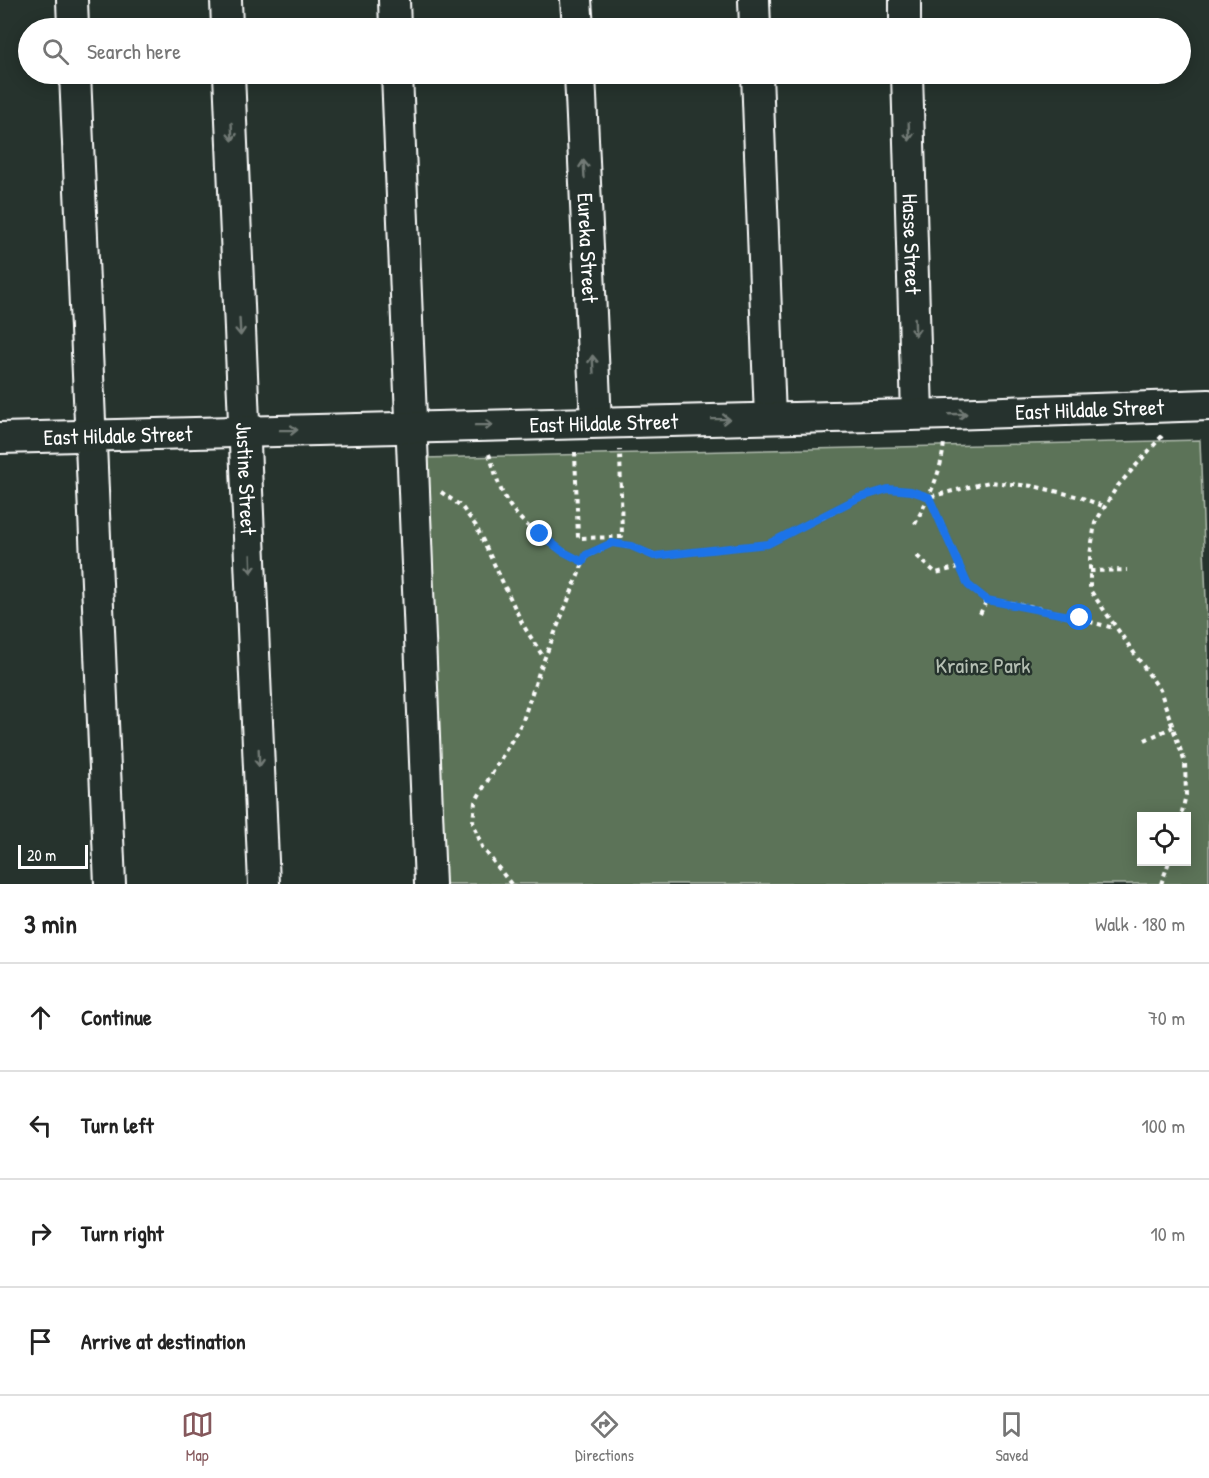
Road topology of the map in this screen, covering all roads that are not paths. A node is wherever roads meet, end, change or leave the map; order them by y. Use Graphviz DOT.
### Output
graph roads {
  1 [pos="72,0"];
  2 [pos="226,0"];
  3 [pos="394,0"];
  4 [pos="576,0"];
  5 [pos="754,0"];
  6 [pos="904,0"];
  7 [pos="73,18"];
  8 [pos="227,18"];
  9 [pos="395,18"];
  10 [pos="577,18"];
  11 [pos="755,18"];
  12 [pos="905,18"];
  13 [pos="75,84"];
  14 [pos="229,84"];
  15 [pos="397,84"];
  16 [pos="580,84"];
  17 [pos="757,84"];
  18 [pos="907,84"];
  19 [pos="1209,405"];
  20 [pos="917,414"];
  21 [pos="770,418"];
  22 [pos="596,422"];
  23 [pos="411,427"];
  24 [pos="245,431"];
  25 [pos="89,435"];
  26 [pos="0,438"];
  27 [pos="110,884"];
  28 [pos="264,884"];
  29 [pos="430,884"];
  1 -- 7 [label="street"];
  2 -- 8 [label="street"];
  3 -- 9 [label="street"];
  4 -- 10 [label="street"];
  5 -- 11 [label="street"];
  6 -- 12 [label="street"];
  13 -- 25 [label="street"];
  14 -- 24 [label="street, Justine Street, one-way"];
  15 -- 23 [label="street"];
  22 -- 16 [label="street, Eureka Street, one-way"];
  17 -- 21 [label="street"];
  18 -- 20 [label="street, Hasse Street, one-way"];
  20 -- 19 [label="street, East Hildale Street, one-way"];
  20 -- 21 [label="street, East Hildale Street"];
  22 -- 21 [label="street, East Hildale Street, one-way"];
  23 -- 22 [label="street, East Hildale Street, one-way"];
  24 -- 23 [label="street, East Hildale Street, one-way"];
  23 -- 29 [label="street"];
  24 -- 25 [label="street, East Hildale Street"];
  24 -- 28 [label="street, Justine Street, one-way"];
  25 -- 26 [label="street, East Hildale Street"];
  25 -- 27 [label="street"];
}
